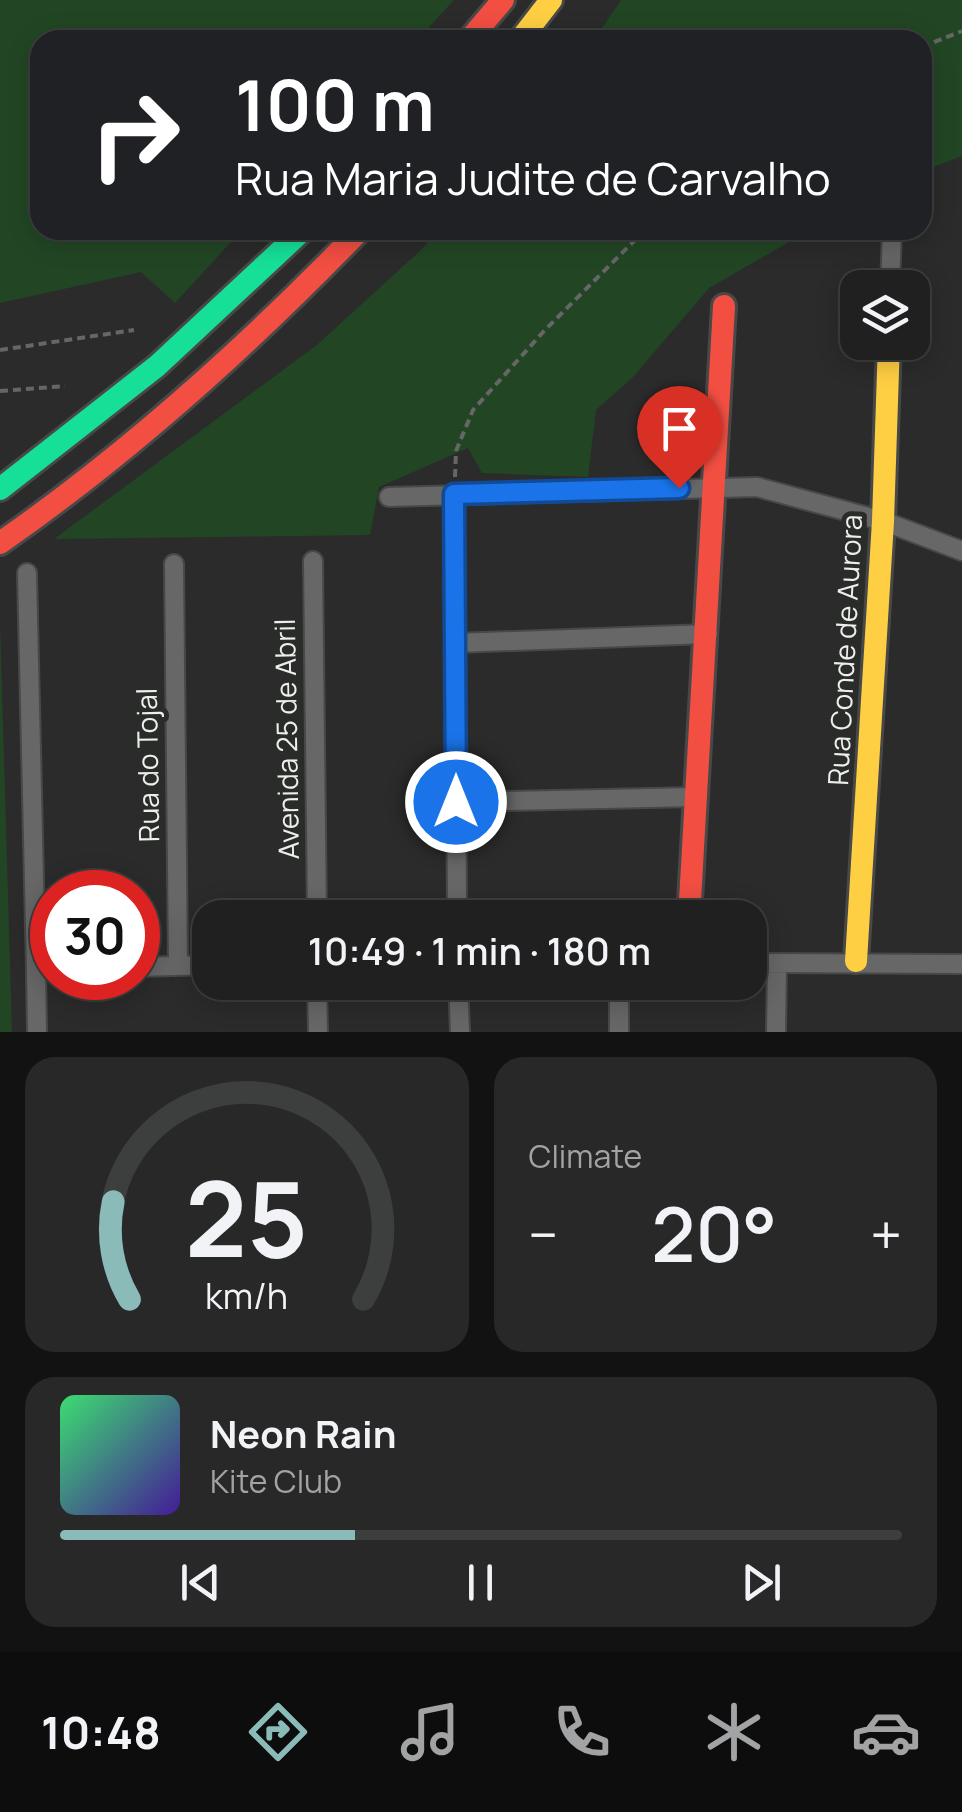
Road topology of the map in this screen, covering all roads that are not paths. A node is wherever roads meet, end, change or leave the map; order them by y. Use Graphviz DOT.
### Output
graph roads {
  1 [pos="502,0"];
  2 [pos="552,0"];
  3 [pos="477,30"];
  4 [pos="528,30"];
  5 [pos="293,240"];
  6 [pos="350,240"];
  7 [pos="892,240"];
  8 [pos="891,270"];
  9 [pos="724,306"];
  10 [pos="888,360"];
  11 [pos="716,487"];
  12 [pos="0,489"];
  13 [pos="454,494"];
  14 [pos="389,497"];
  15 [pos="883,521"];
  16 [pos="0,543"];
  17 [pos="962,551"];
  18 [pos="313,560"];
  19 [pos="174,564"];
  20 [pos="27,573"];
  21 [pos="708,634"];
  22 [pos="456,643"];
  23 [pos="696,797"];
  24 [pos="456,802"];
  25 [pos="40,870"];
  26 [pos="316,900"];
  27 [pos="457,900"];
  28 [pos="691,900"];
  29 [pos="856,961"];
  30 [pos="767,964"];
  31 [pos="962,964"];
  32 [pos="777,965"];
  33 [pos="160,966"];
  34 [pos="178,966"];
  35 [pos="192,966"];
  36 [pos="41,1000"];
  37 [pos="317,1000"];
  38 [pos="459,1000"];
  39 [pos="619,1000"];
  40 [pos="37,1032"];
  41 [pos="318,1032"];
  42 [pos="460,1032"];
  43 [pos="619,1032"];
  44 [pos="776,1032"];
  1 -- 3 [label="main road"];
  2 -- 4 [label="main road"];
  5 -- 12 [label="main road"];
  6 -- 16 [label="main road"];
  7 -- 8 [label="street"];
  9 -- 11 [label="main road"];
  10 -- 15 [label="main road, Rua Conde de Aurora"];
  11 -- 13 [label="street"];
  11 -- 15 [label="street"];
  11 -- 21 [label="main road"];
  13 -- 14 [label="street"];
  13 -- 22 [label="street"];
  15 -- 17 [label="street"];
  15 -- 29 [label="main road, Rua Conde de Aurora"];
  18 -- 26 [label="street, Avenida 25 de Abril"];
  19 -- 34 [label="street, Rua do Tojal"];
  20 -- 25 [label="street"];
  21 -- 22 [label="street"];
  21 -- 23 [label="main road"];
  22 -- 24 [label="street"];
  23 -- 24 [label="street"];
  23 -- 28 [label="main road"];
  24 -- 27 [label="street"];
  29 -- 31 [label="street"];
  29 -- 32 [label="street"];
  30 -- 32 [label="street"];
  32 -- 44 [label="street"];
  33 -- 34 [label="street"];
  34 -- 35 [label="street"];
  36 -- 40 [label="street"];
  37 -- 41 [label="street"];
  38 -- 42 [label="street"];
  39 -- 43 [label="street"];
}
